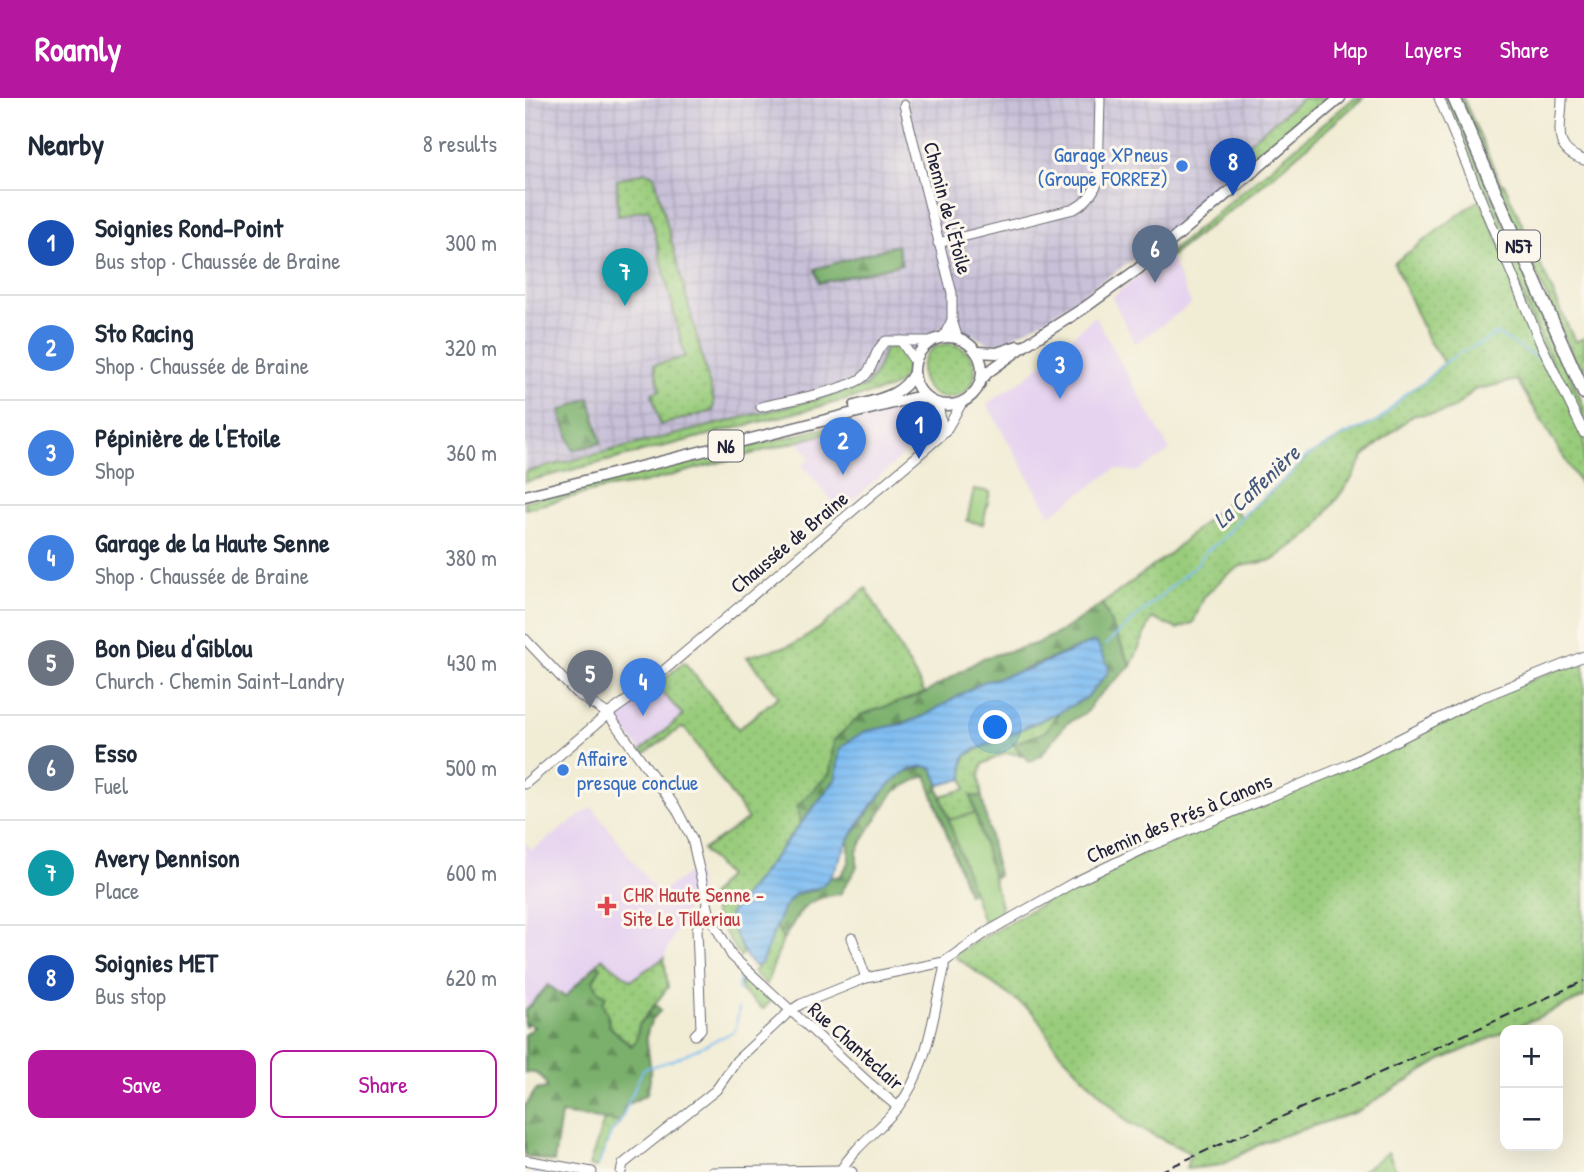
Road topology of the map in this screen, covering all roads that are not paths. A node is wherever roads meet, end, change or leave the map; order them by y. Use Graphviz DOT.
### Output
graph roads {
  1 [pos="1100,98"];
  2 [pos="1340,98"];
  3 [pos="1439,98"];
  4 [pos="1454,98"];
  5 [pos="1562,98"];
  6 [pos="904,105"];
  7 [pos="1584,160"];
  8 [pos="938,243"];
  9 [pos="952,320"];
  10 [pos="943,338"];
  11 [pos="958,339"];
  12 [pos="901,341"];
  13 [pos="932,341"];
  14 [pos="1027,344"];
  15 [pos="976,352"];
  16 [pos="915,367"];
  17 [pos="981,380"];
  18 [pos="1584,393"];
  19 [pos="926,398"];
  20 [pos="963,401"];
  21 [pos="938,404"];
  22 [pos="761,407"];
  23 [pos="1584,433"];
  24 [pos="525,488"];
  25 [pos="525,496"];
  26 [pos="525,639"];
  27 [pos="1584,656"];
  28 [pos="626,700"];
  29 [pos="608,714"];
  30 [pos="525,784"];
  31 [pos="707,905"];
  32 [pos="852,938"];
  33 [pos="944,962"];
  34 [pos="866,978"];
  35 [pos="790,1011"];
  36 [pos="695,1035"];
  37 [pos="898,1107"];
  38 [pos="525,1160"];
  39 [pos="846,1171"];
  40 [pos="592,1172"];
  41 [pos="621,1172"];
  42 [pos="712,1172"];
  1 -- 8 [label="street"];
  2 -- 14 [label="main road"];
  3 -- 23 [label="street"];
  4 -- 18 [label="highway, N57"];
  5 -- 7 [label="street"];
  6 -- 8 [label="street, Chemin de l'Etoile"];
  8 -- 9 [label="street, Chemin de l'Etoile"];
  9 -- 10 [label="street"];
  9 -- 11 [label="street, Chemin de l'Etoile"];
  10 -- 11 [label="main road"];
  10 -- 13 [label="main road"];
  11 -- 15 [label="main road"];
  12 -- 13 [label="street"];
  12 -- 16 [label="street"];
  12 -- 22 [label="street"];
  13 -- 16 [label="main road, N6"];
  14 -- 15 [label="main road"];
  14 -- 17 [label="main road"];
  15 -- 17 [label="main road"];
  16 -- 19 [label="main road"];
  16 -- 24 [label="main road, N6"];
  17 -- 20 [label="main road"];
  19 -- 21 [label="main road"];
  19 -- 25 [label="main road, N6"];
  20 -- 21 [label="main road"];
  20 -- 28 [label="street, Chaussée de Braine"];
  21 -- 28 [label="street, Chaussée de Braine"];
  26 -- 29 [label="street"];
  27 -- 33 [label="street, Chemin des Prés à Canons"];
  28 -- 29 [label="street, Chaussée de Braine"];
  29 -- 30 [label="street, Chaussée de Braine"];
  29 -- 31 [label="street, Rue Chanteclair"];
  31 -- 35 [label="street, Rue Chanteclair"];
  31 -- 36 [label="street"];
  32 -- 34 [label="street"];
  33 -- 34 [label="street, Chemin des Prés à Canons"];
  33 -- 37 [label="street"];
  34 -- 35 [label="street, Chemin des Prés à Canons"];
  35 -- 37 [label="street, Rue Chanteclair"];
  35 -- 41 [label="street, Chemin des Prés à Canons"];
  37 -- 39 [label="street"];
  38 -- 40 [label="street"];
  39 -- 42 [label="street"];
}
